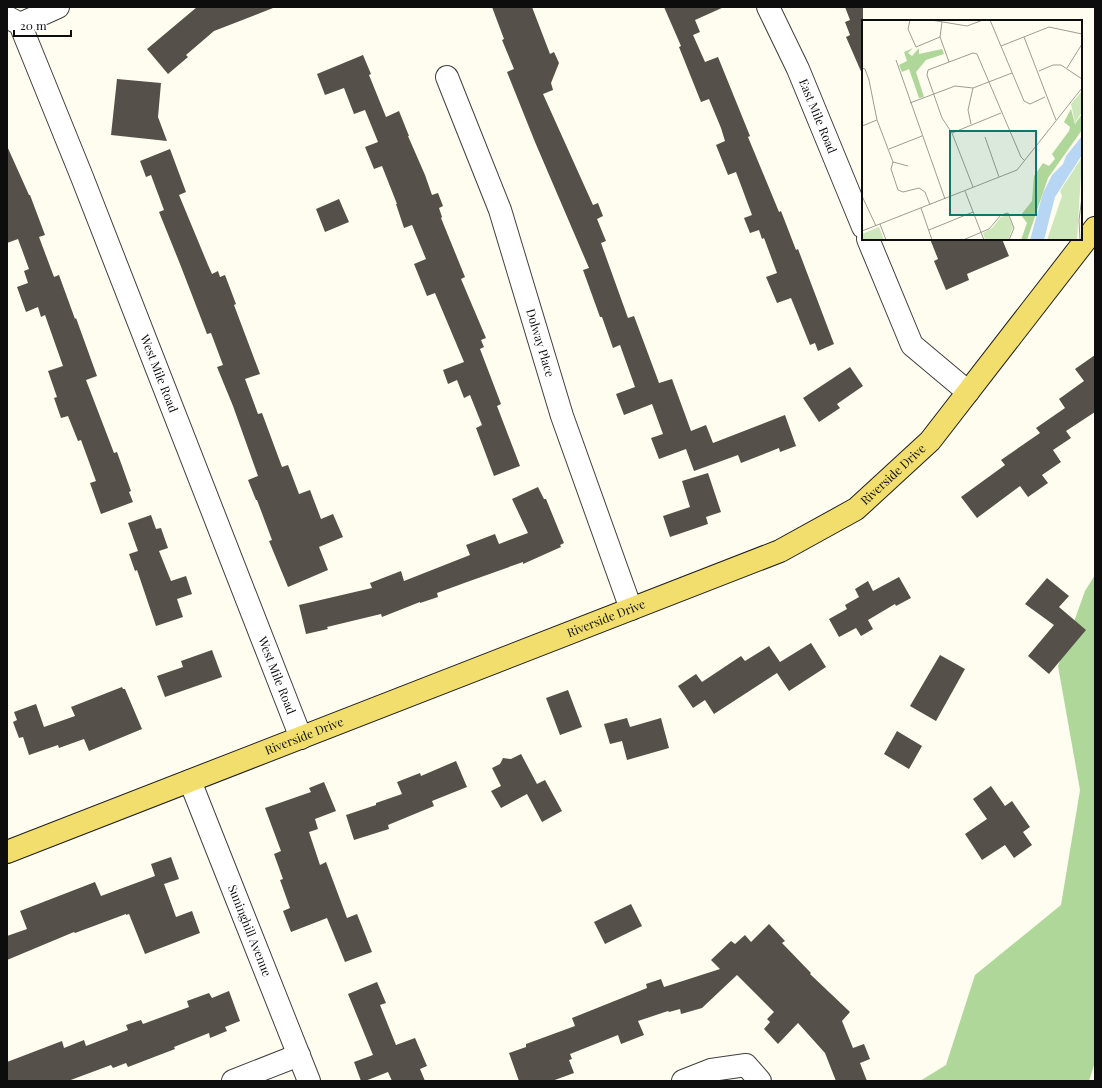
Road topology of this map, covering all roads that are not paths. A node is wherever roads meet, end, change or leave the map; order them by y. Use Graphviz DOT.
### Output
graph roads {
  1 [pos="58,7"];
  2 [pos="768,7"];
  3 [pos="14,20"];
  4 [pos="447,77"];
  5 [pos="862,225"];
  6 [pos="1095,228"];
  7 [pos="868,240"];
  8 [pos="968,392"];
  9 [pos="631,609"];
  10 [pos="301,738"];
  11 [pos="190,781"];
  12 [pos="7,852"];
  13 [pos="299,1055"];
  14 [pos="233,1081"];
  15 [pos="309,1081"];
  16 [pos="683,1081"];
  17 [pos="760,1081"];
  1 -- 3 [label="street"];
  2 -- 5 [label="street, East Mile Road"];
  3 -- 10 [label="street, West Mile Road"];
  4 -- 9 [label="street, Dolway Place"];
  6 -- 8 [label="main road, Riverside Drive"];
  7 -- 8 [label="street"];
  8 -- 9 [label="main road, Riverside Drive"];
  9 -- 10 [label="main road, Riverside Drive"];
  10 -- 11 [label="main road, Riverside Drive"];
  11 -- 12 [label="main road, Riverside Drive"];
  11 -- 13 [label="street, Suninghill Avenue"];
  13 -- 14 [label="street"];
  13 -- 15 [label="street, Suninghill Avenue"];
  16 -- 17 [label="street"];
}
